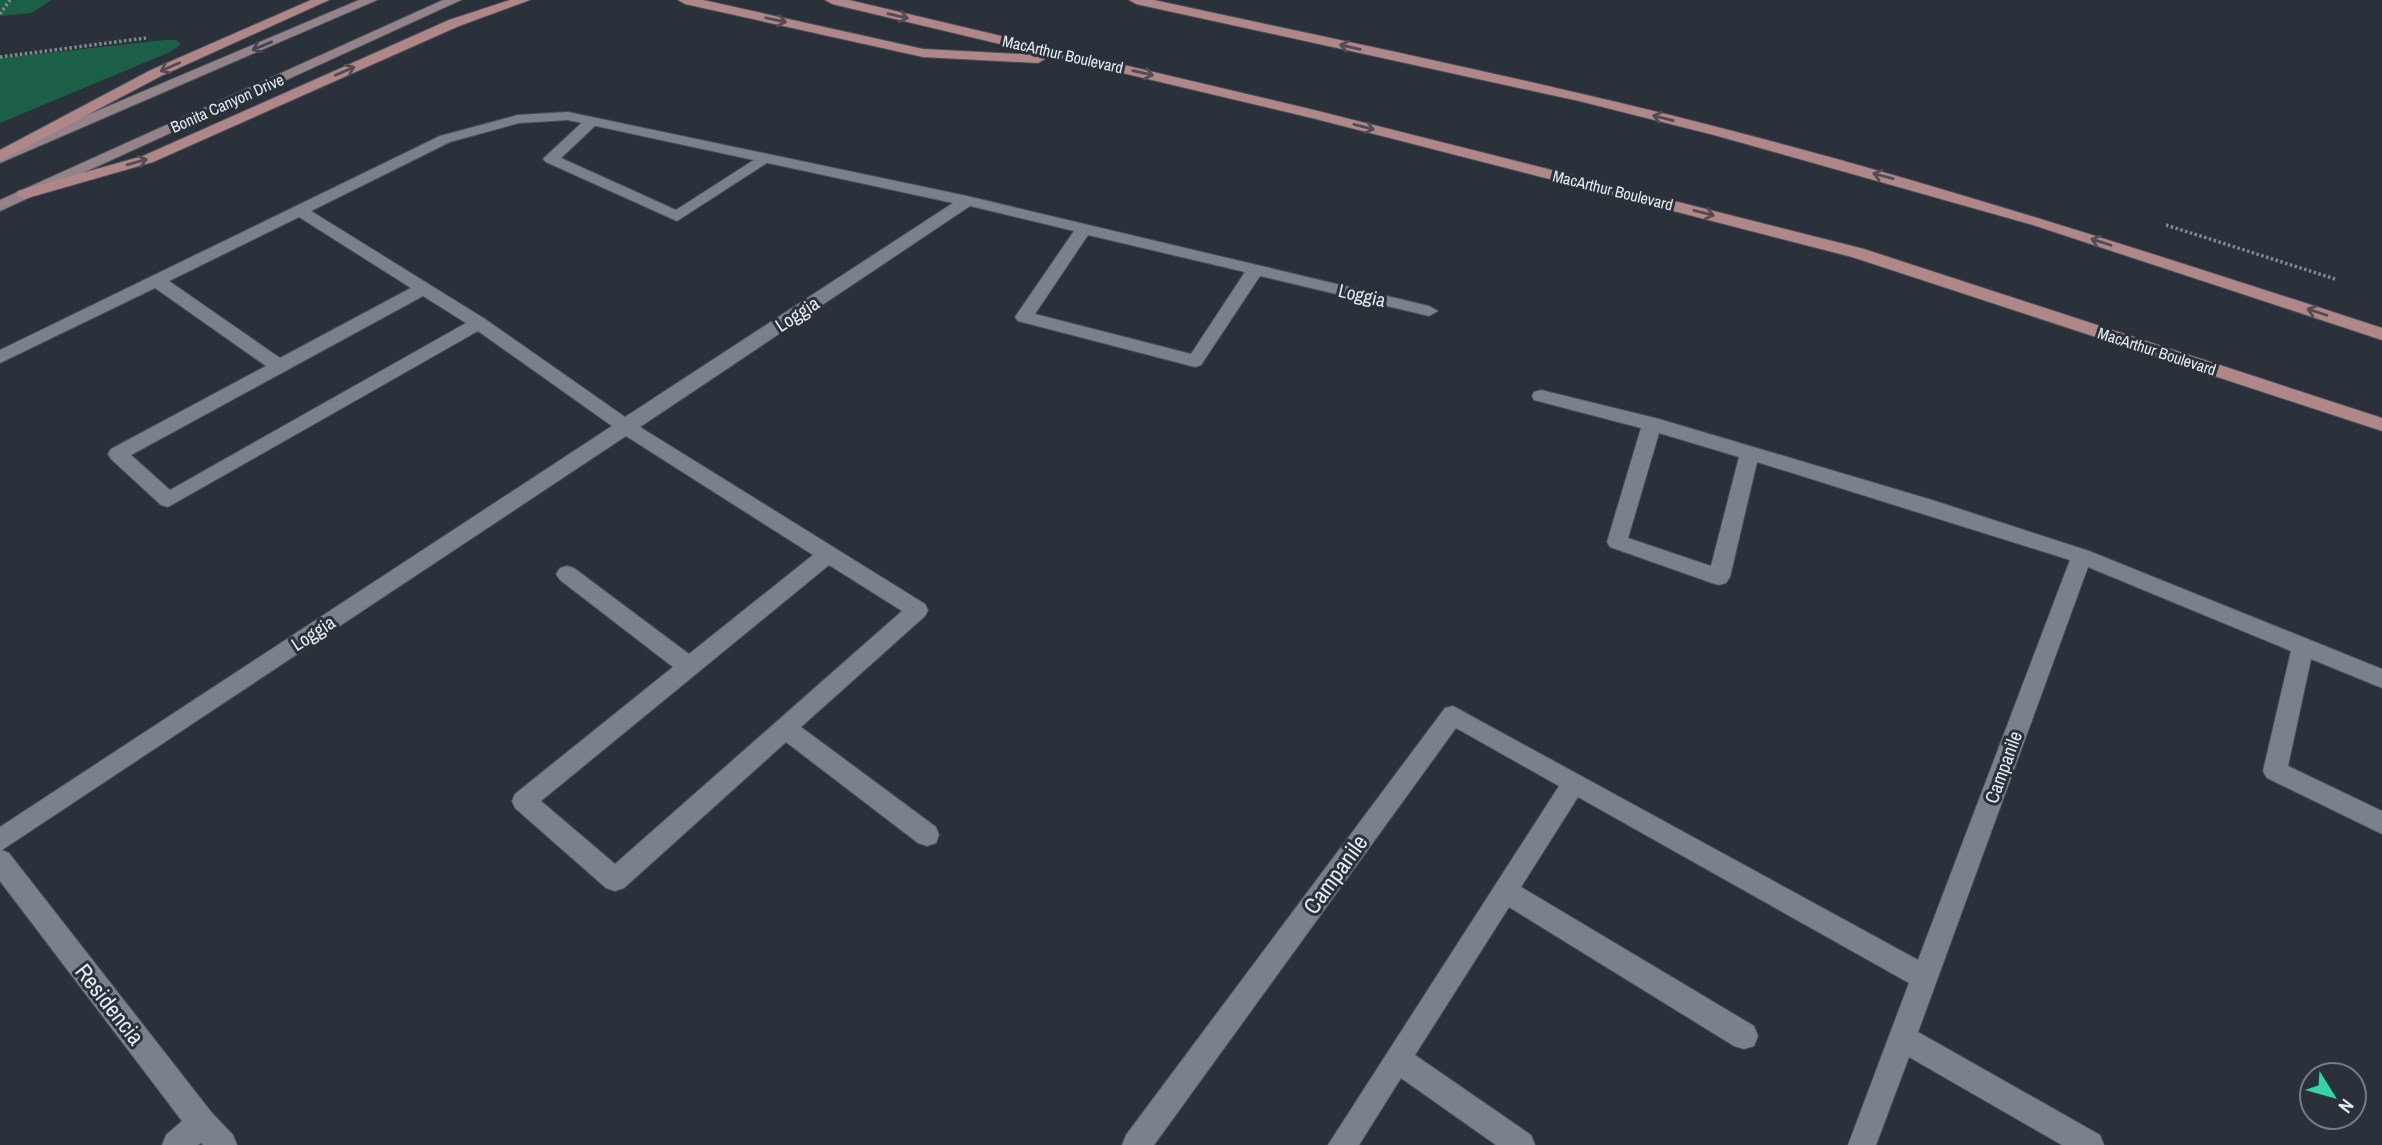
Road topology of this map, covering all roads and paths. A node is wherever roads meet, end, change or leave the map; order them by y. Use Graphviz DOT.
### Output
graph roads {
  1 [pos="10,0"];
  2 [pos="322,0"];
  3 [pos="370,0"];
  4 [pos="454,0"];
  5 [pos="523,0"];
  6 [pos="685,0"];
  7 [pos="832,0"];
  8 [pos="1136,0"];
  9 [pos="1173,0"];
  10 [pos="1200,13"];
  11 [pos="0,14"];
  12 [pos="1094,61"];
  13 [pos="592,121"];
  14 [pos="0,157"];
  15 [pos="765,159"];
  16 [pos="24,194"];
  17 [pos="967,201"];
  18 [pos="0,206"];
  19 [pos="299,211"];
  20 [pos="1083,230"];
  21 [pos="1255,270"];
  22 [pos="157,281"];
  23 [pos="424,288"];
  24 [pos="1429,311"];
  25 [pos="479,323"];
  26 [pos="2382,334"];
  27 [pos="0,357"];
  28 [pos="280,367"];
  29 [pos="1541,396"];
  30 [pos="1652,424"];
  31 [pos="2382,425"];
  32 [pos="626,426"];
  33 [pos="1750,453"];
  34 [pos="828,554"];
  35 [pos="2082,556"];
  36 [pos="567,574"];
  37 [pos="2303,647"];
  38 [pos="690,667"];
  39 [pos="2382,679"];
  40 [pos="785,728"];
  41 [pos="1574,783"];
  42 [pos="2382,823"];
  43 [pos="928,835"];
  44 [pos="0,839"];
  45 [pos="0,860"];
  46 [pos="1504,890"];
  47 [pos="1925,978"];
  48 [pos="1744,1036"];
  49 [pos="1902,1038"];
  50 [pos="1397,1059"];
  51 [pos="202,1123"];
  52 [pos="176,1145"];
  53 [pos="223,1145"];
  54 [pos="1136,1145"];
  55 [pos="1342,1145"];
  56 [pos="1521,1145"];
  57 [pos="1862,1145"];
  58 [pos="2090,1145"];
  1 -- 11 [label="path"];
  2 -- 14 [label="main road, one-way"];
  3 -- 14 [label="main road, Bonita Canyon Drive, one-way"];
  4 -- 16 [label="main road, Bonita Canyon Drive"];
  16 -- 5 [label="main road, one-way"];
  6 -- 12 [label="main road, one-way"];
  7 -- 12 [label="main road, MacArthur Boulevard, one-way"];
  8 -- 10 [label="main road"];
  9 -- 10 [label="main road"];
  26 -- 10 [label="main road, one-way"];
  12 -- 31 [label="main road, MacArthur Boulevard, one-way"];
  13 -- 15 [label="street, Loggia"];
  13 -- 15 [label="street"];
  13 -- 19 [label="street, Loggia"];
  15 -- 17 [label="street, Loggia"];
  16 -- 18 [label="main road, Bonita Canyon Drive"];
  17 -- 20 [label="street, Loggia"];
  17 -- 32 [label="street, Loggia"];
  19 -- 22 [label="street, Loggia"];
  19 -- 23 [label="street"];
  20 -- 21 [label="street, Loggia"];
  20 -- 21 [label="street"];
  21 -- 24 [label="street, Loggia"];
  22 -- 27 [label="street, Loggia"];
  22 -- 28 [label="street"];
  23 -- 25 [label="street"];
  23 -- 28 [label="street"];
  25 -- 28 [label="street"];
  25 -- 32 [label="street"];
  29 -- 30 [label="street"];
  30 -- 33 [label="street"];
  30 -- 33 [label="street"];
  32 -- 34 [label="street"];
  32 -- 44 [label="street, Loggia"];
  33 -- 35 [label="street"];
  34 -- 38 [label="street"];
  34 -- 40 [label="street"];
  35 -- 37 [label="street"];
  35 -- 47 [label="street, Campanile"];
  36 -- 38 [label="street"];
  37 -- 39 [label="street"];
  37 -- 42 [label="street"];
  38 -- 40 [label="street"];
  40 -- 43 [label="street"];
  41 -- 46 [label="street"];
  41 -- 47 [label="street, Campanile"];
  41 -- 54 [label="street, Campanile"];
  45 -- 51 [label="street, Residencia"];
  46 -- 48 [label="street"];
  46 -- 50 [label="street"];
  47 -- 49 [label="street, Campanile"];
  49 -- 57 [label="street, Campanile"];
  49 -- 58 [label="street"];
  50 -- 55 [label="street"];
  50 -- 56 [label="street"];
  51 -- 52 [label="street"];
  51 -- 53 [label="street, Residencia"];
}
